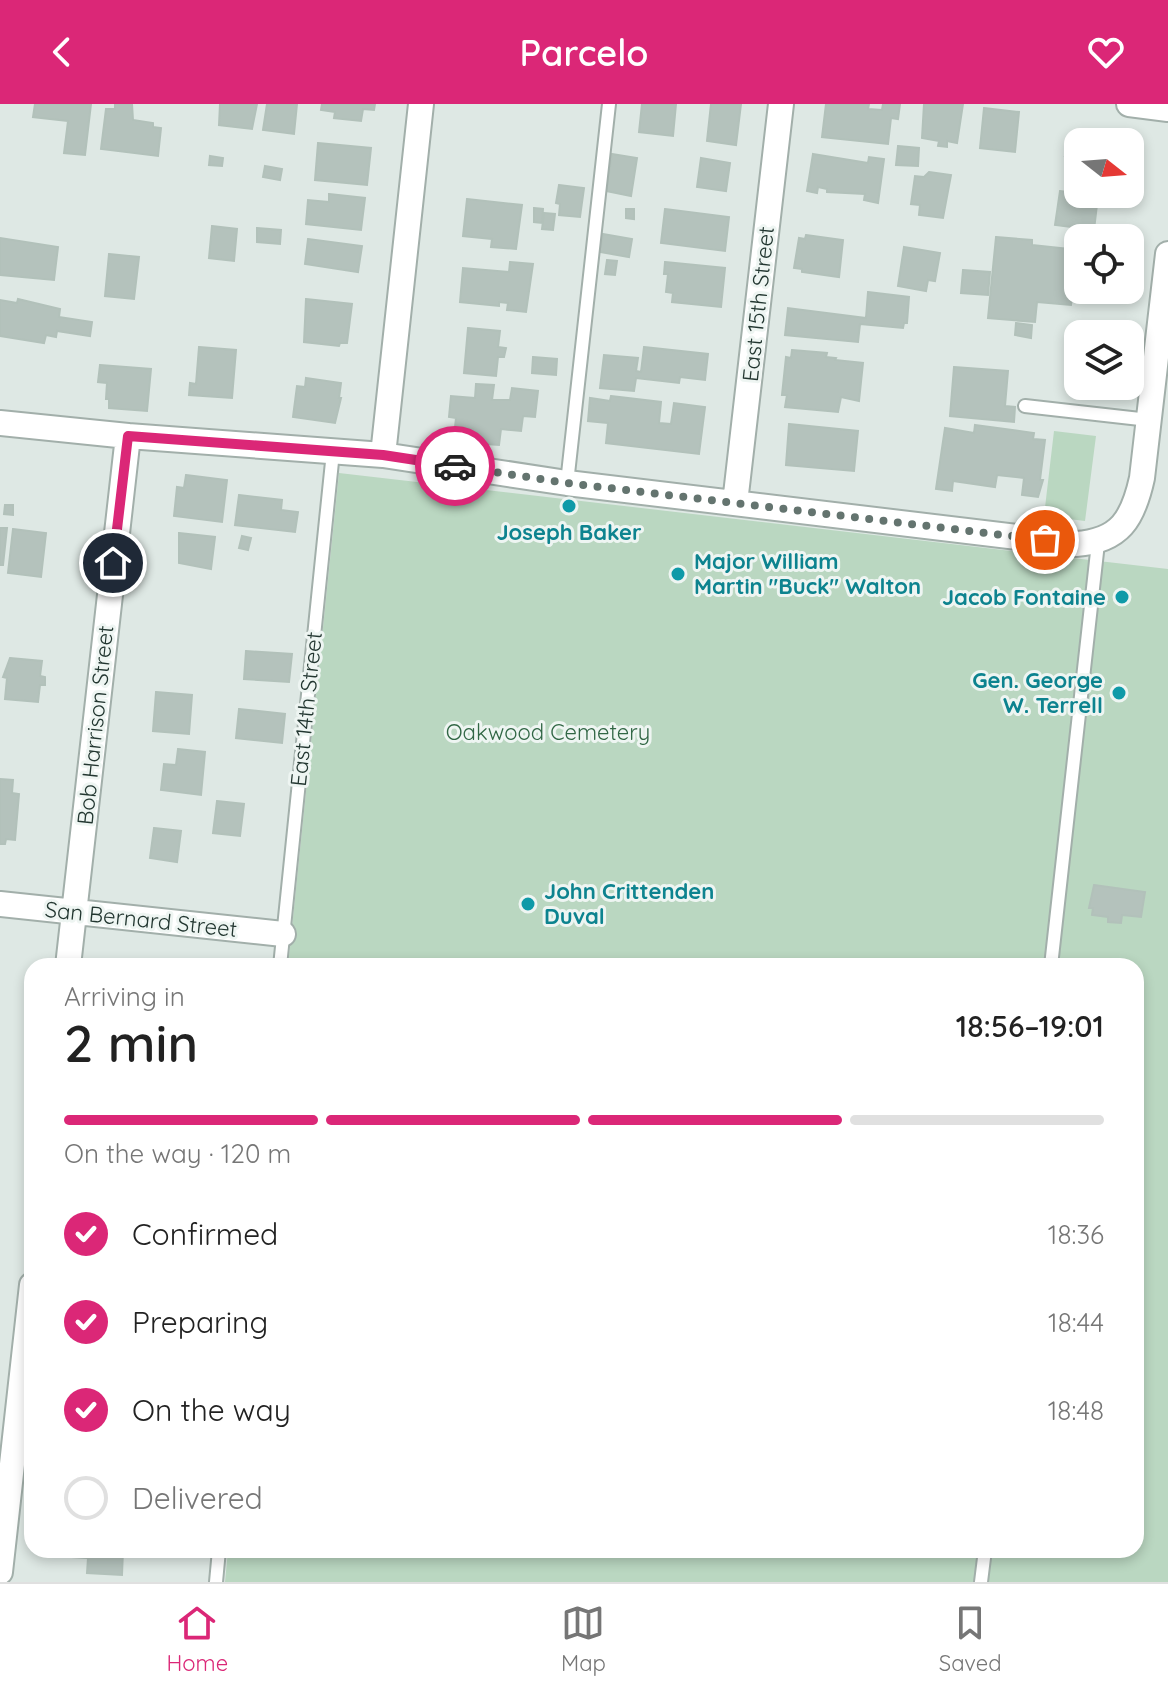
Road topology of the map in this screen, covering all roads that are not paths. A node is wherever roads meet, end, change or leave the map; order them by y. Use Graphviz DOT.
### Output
graph roads {
  1 [pos="421,104"];
  2 [pos="609,104"];
  3 [pos="781,104"];
  4 [pos="1129,104"];
  5 [pos="1168,109"];
  6 [pos="1168,254"];
  7 [pos="1025,406"];
  8 [pos="1149,420"];
  9 [pos="0,423"];
  10 [pos="128,436"];
  11 [pos="333,452"];
  12 [pos="383,455"];
  13 [pos="567,483"];
  14 [pos="735,503"];
  15 [pos="1108,537"];
  16 [pos="0,904"];
  17 [pos="74,913"];
  18 [pos="283,934"];
  19 [pos="69,958"];
  20 [pos="281,958"];
  21 [pos="1052,958"];
  22 [pos="24,1357"];
  23 [pos="10,1482"];
  24 [pos="218,1558"];
  25 [pos="984,1558"];
  26 [pos="0,1572"];
  27 [pos="216,1582"];
  28 [pos="981,1582"];
  1 -- 12 [label="street"];
  2 -- 13 [label="lane"];
  3 -- 14 [label="street, East 15th Street"];
  4 -- 5 [label="street"];
  6 -- 8 [label="street"];
  7 -- 8 [label="lane"];
  8 -- 15 [label="street"];
  9 -- 10 [label="street"];
  10 -- 11 [label="street"];
  10 -- 17 [label="street, Bob Harrison Street"];
  11 -- 12 [label="street"];
  11 -- 18 [label="lane, East 14th Street"];
  12 -- 13 [label="street"];
  13 -- 14 [label="street"];
  14 -- 15 [label="street"];
  15 -- 21 [label="lane"];
  16 -- 17 [label="street, San Bernard Street"];
  17 -- 18 [label="street, San Bernard Street"];
  17 -- 19 [label="street, Bob Harrison Street"];
  18 -- 20 [label="lane, East 14th Street"];
  22 -- 23 [label="street"];
  23 -- 26 [label="street"];
  24 -- 27 [label="lane"];
  25 -- 28 [label="lane"];
}
